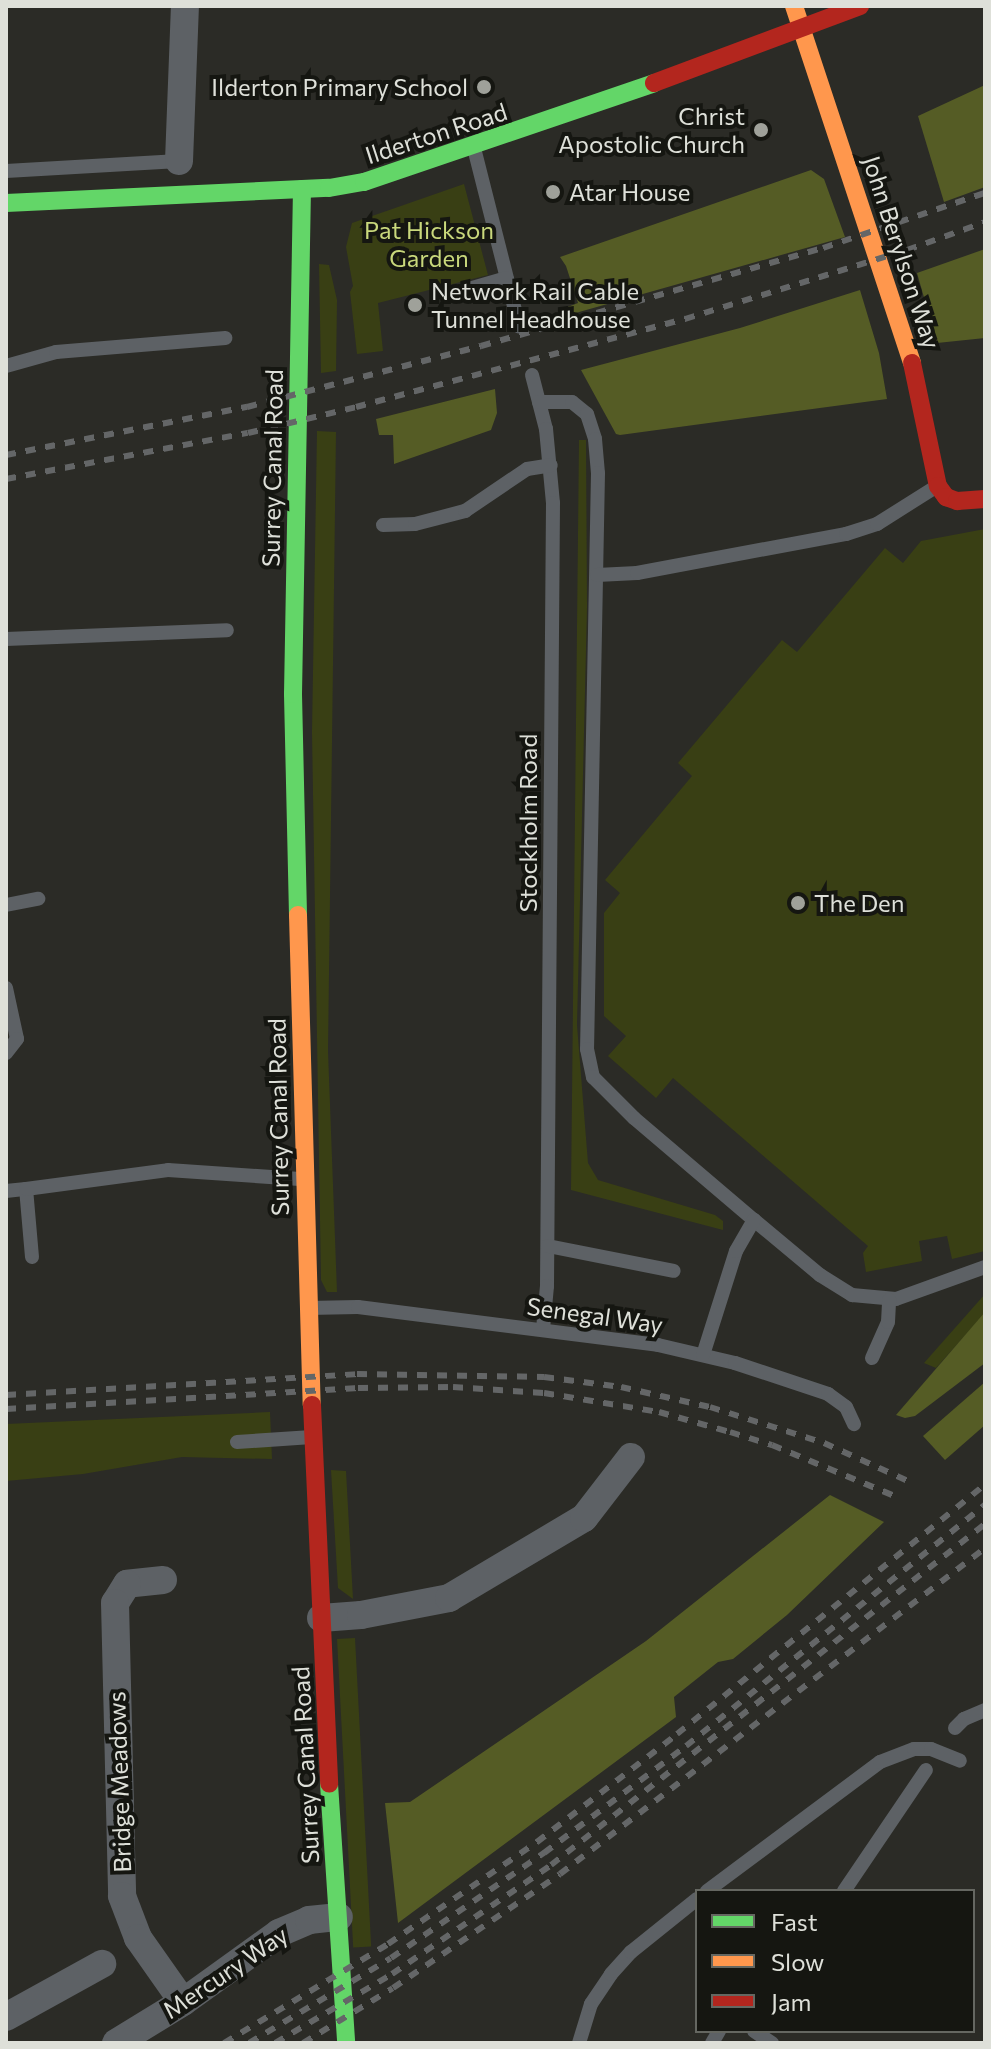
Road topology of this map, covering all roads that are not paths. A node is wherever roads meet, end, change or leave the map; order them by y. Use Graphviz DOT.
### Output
graph roads {
  1 [pos="185,6"];
  2 [pos="794,6"];
  3 [pos="860,6"];
  4 [pos="802,30"];
  5 [pos="474,147"];
  6 [pos="179,161"];
  7 [pos="6,171"];
  8 [pos="302,189"];
  9 [pos="6,203"];
  10 [pos="507,278"];
  11 [pos="448,295"];
  12 [pos="519,326"];
  13 [pos="225,338"];
  14 [pos="6,366"];
  15 [pos="532,375"];
  16 [pos="539,402"];
  17 [pos="551,465"];
  18 [pos="940,489"];
  19 [pos="985,499"];
  20 [pos="383,525"];
  21 [pos="597,575"];
  22 [pos="227,630"];
  23 [pos="6,639"];
  24 [pos="38,899"];
  25 [pos="6,905"];
  26 [pos="6,988"];
  27 [pos="6,1053"];
  28 [pos="303,1179"];
  29 [pos="26,1189"];
  30 [pos="6,1191"];
  31 [pos="754,1220"];
  32 [pos="548,1246"];
  33 [pos="32,1257"];
  34 [pos="985,1267"];
  35 [pos="674,1271"];
  36 [pos="889,1300"];
  37 [pos="308,1308"];
  38 [pos="543,1329"];
  39 [pos="703,1355"];
  40 [pos="872,1358"];
  41 [pos="854,1424"];
  42 [pos="312,1437"];
  43 [pos="237,1442"];
  44 [pos="631,1457"];
  45 [pos="163,1580"];
  46 [pos="321,1618"];
  47 [pos="985,1710"];
  48 [pos="955,1728"];
  49 [pos="960,1761"];
  50 [pos="926,1770"];
  51 [pos="710,1889"];
  52 [pos="845,1889"];
  53 [pos="695,1901"];
  54 [pos="339,1917"];
  55 [pos="102,1964"];
  56 [pos="183,2002"];
  57 [pos="6,2017"];
  58 [pos="116,2043"];
  59 [pos="346,2043"];
  60 [pos="579,2043"];
  1 -- 6 [label="street"];
  2 -- 4 [label="street, John Berylson Way"];
  3 -- 4 [label="street, Ilderton Road"];
  4 -- 5 [label="street, Ilderton Road"];
  4 -- 18 [label="street, John Berylson Way"];
  5 -- 8 [label="street, Ilderton Road"];
  5 -- 10 [label="lane"];
  6 -- 7 [label="lane"];
  8 -- 9 [label="street, Ilderton Road"];
  8 -- 28 [label="street, Surrey Canal Road"];
  10 -- 11 [label="lane"];
  10 -- 12 [label="lane"];
  13 -- 14 [label="lane"];
  15 -- 16 [label="lane, Stockholm Road"];
  16 -- 17 [label="lane, Stockholm Road"];
  16 -- 21 [label="lane"];
  17 -- 20 [label="lane"];
  17 -- 32 [label="lane, Stockholm Road"];
  18 -- 19 [label="street"];
  18 -- 21 [label="lane"];
  21 -- 31 [label="lane"];
  22 -- 23 [label="lane"];
  24 -- 25 [label="lane"];
  26 -- 27 [label="lane"];
  28 -- 29 [label="lane"];
  28 -- 37 [label="street, Surrey Canal Road"];
  29 -- 30 [label="lane"];
  29 -- 33 [label="lane"];
  31 -- 36 [label="lane"];
  31 -- 39 [label="lane"];
  32 -- 35 [label="lane"];
  32 -- 38 [label="lane, Stockholm Road"];
  34 -- 36 [label="lane"];
  36 -- 40 [label="lane"];
  37 -- 38 [label="lane, Senegal Way"];
  37 -- 42 [label="street, Surrey Canal Road"];
  38 -- 39 [label="lane, Senegal Way"];
  39 -- 41 [label="lane, Senegal Way"];
  42 -- 43 [label="lane"];
  42 -- 46 [label="street, Surrey Canal Road"];
  44 -- 46 [label="street"];
  45 -- 56 [label="street, Bridge Meadows"];
  46 -- 54 [label="street, Surrey Canal Road"];
  47 -- 48 [label="lane"];
  49 -- 51 [label="lane, bridge"];
  50 -- 52 [label="lane"];
  53 -- 60 [label="lane"];
  54 -- 56 [label="street, Mercury Way"];
  54 -- 59 [label="street, Surrey Canal Road"];
  55 -- 57 [label="street"];
  56 -- 58 [label="street, Mercury Way"];
}
